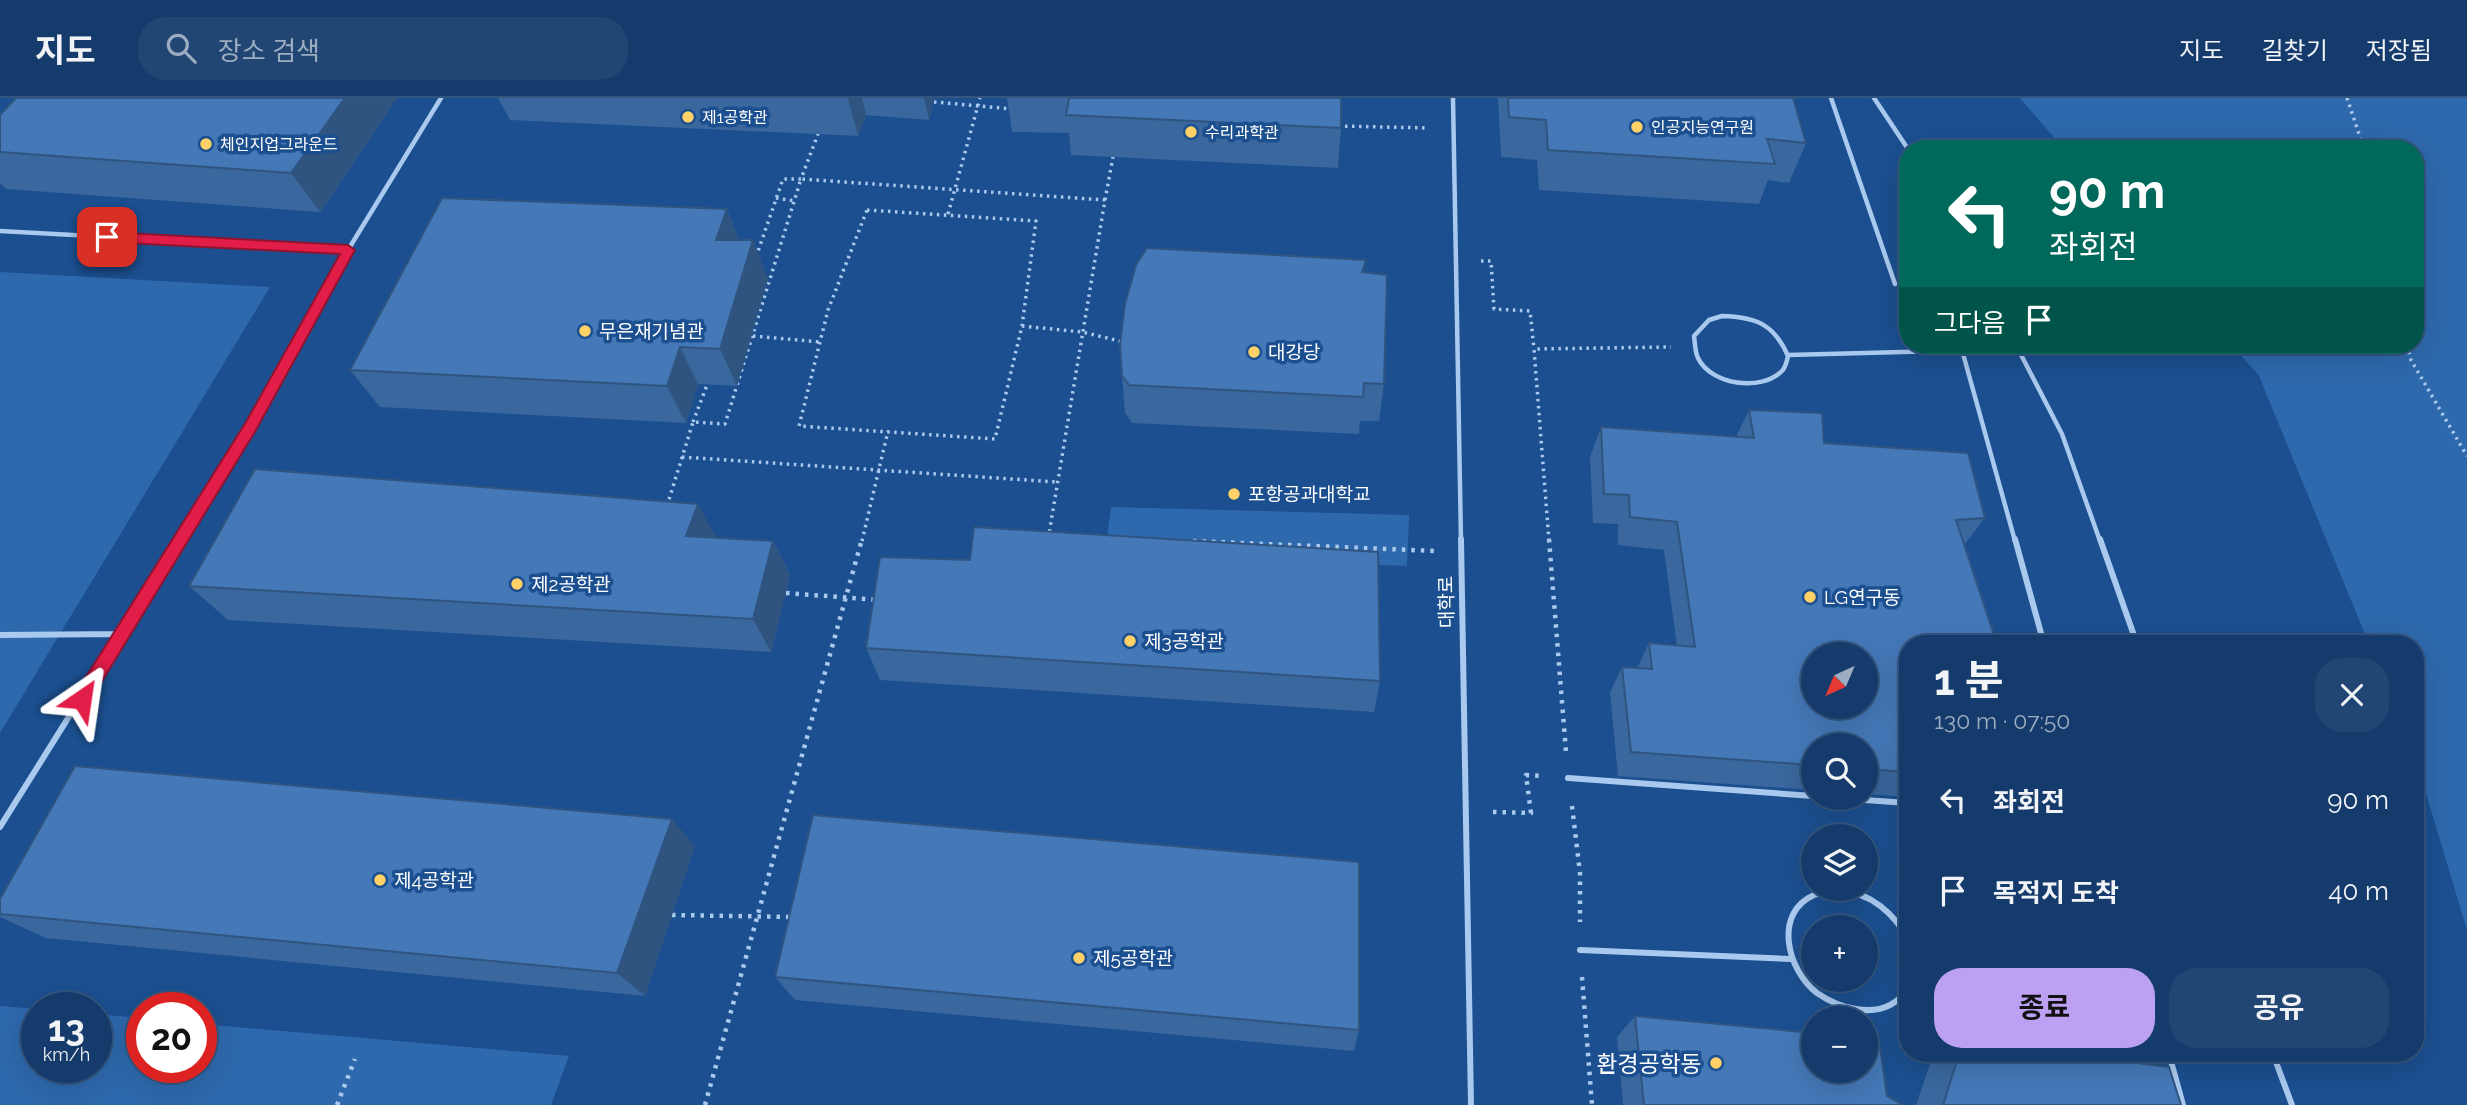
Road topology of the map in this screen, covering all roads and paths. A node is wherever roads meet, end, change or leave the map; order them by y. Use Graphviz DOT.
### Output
graph roads {
  1 [pos="441,98"];
  2 [pos="979,98"];
  3 [pos="1453,98"];
  4 [pos="1831,98"];
  5 [pos="1874,98"];
  6 [pos="2347,98"];
  7 [pos="934,102"];
  8 [pos="977,106"];
  9 [pos="1015,109"];
  10 [pos="1338,126"];
  11 [pos="1454,129"];
  12 [pos="818,134"];
  13 [pos="1902,140"];
  14 [pos="2361,140"];
  15 [pos="1113,157"];
  16 [pos="801,179"];
  17 [pos="955,189"];
  18 [pos="776,198"];
  19 [pos="1105,200"];
  20 [pos="794,201"];
  21 [pos="948,214"];
  22 [pos="0,231"];
  23 [pos="348,250"];
  24 [pos="1457,260"];
  25 [pos="752,267"];
  26 [pos="1895,284"];
  27 [pos="1022,326"];
  28 [pos="1082,332"];
  29 [pos="753,335"];
  30 [pos="820,342"];
  31 [pos="1128,342"];
  32 [pos="1693,346"];
  33 [pos="1534,349"];
  34 [pos="1899,352"];
  35 [pos="1963,354"];
  36 [pos="2021,354"];
  37 [pos="2409,354"];
  38 [pos="1788,355"];
  39 [pos="707,384"];
  40 [pos="692,422"];
  41 [pos="887,431"];
  42 [pos="2467,456"];
  43 [pos="681,457"];
  44 [pos="880,471"];
  45 [pos="1057,482"];
  46 [pos="667,508"];
  47 [pos="1063,535"];
  48 [pos="1186,540"];
  49 [pos="1461,552"];
  50 [pos="786,593"];
  51 [pos="848,597"];
  52 [pos="891,602"];
  53 [pos="122,634"];
  54 [pos="0,635"];
  55 [pos="2041,635"];
  56 [pos="2134,635"];
  57 [pos="1568,778"];
  58 [pos="1801,795"];
  59 [pos="1878,801"];
  60 [pos="1899,802"];
  61 [pos="1466,811"];
  62 [pos="0,827"];
  63 [pos="672,915"];
  64 [pos="800,916"];
  65 [pos="759,918"];
  66 [pos="1899,925"];
  67 [pos="1580,950"];
  68 [pos="1790,959"];
  69 [pos="1899,999"];
  70 [pos="355,1059"];
  71 [pos="2171,1062"];
  72 [pos="2276,1062"];
  73 [pos="337,1105"];
  74 [pos="705,1105"];
  75 [pos="1471,1105"];
  76 [pos="1592,1105"];
  77 [pos="2183,1105"];
  78 [pos="2292,1105"];
  1 -- 23 [label="lane"];
  2 -- 8 [label="path"];
  3 -- 11 [label="lane, 대학로"];
  4 -- 26 [label="lane"];
  5 -- 13 [label="lane"];
  6 -- 14 [label="path"];
  7 -- 8 [label="path"];
  8 -- 9 [label="path"];
  8 -- 17 [label="path"];
  10 -- 11 [label="path"];
  11 -- 24 [label="lane, 대학로"];
  12 -- 16 [label="path"];
  15 -- 19 [label="path"];
  16 -- 17 [label="path"];
  16 -- 18 [label="path"];
  16 -- 20 [label="path"];
  17 -- 19 [label="path"];
  17 -- 21 [label="path"];
  18 -- 20 [label="path"];
  18 -- 25 [label="path"];
  19 -- 28 [label="path"];
  20 -- 29 [label="path"];
  21 -- 27 [label="path"];
  21 -- 30 [label="path"];
  22 -- 23 [label="lane"];
  23 -- 53 [label="lane"];
  24 -- 33 [label="path"];
  24 -- 49 [label="lane, 대학로"];
  27 -- 28 [label="path"];
  27 -- 41 [label="path"];
  28 -- 31 [label="path"];
  28 -- 45 [label="path"];
  29 -- 30 [label="path"];
  29 -- 40 [label="path"];
  30 -- 41 [label="path"];
  32 -- 33 [label="path"];
  32 -- 38 [label="lane"];
  32 -- 38 [label="lane"];
  33 -- 57 [label="path"];
  34 -- 38 [label="lane"];
  35 -- 55 [label="lane"];
  36 -- 56 [label="lane"];
  37 -- 42 [label="path"];
  39 -- 40 [label="path"];
  40 -- 43 [label="path"];
  41 -- 44 [label="path"];
  43 -- 44 [label="path"];
  43 -- 46 [label="path"];
  44 -- 45 [label="path"];
  44 -- 51 [label="path"];
  45 -- 47 [label="path"];
  48 -- 49 [label="path"];
  49 -- 61 [label="lane, 대학로"];
  50 -- 51 [label="path"];
  51 -- 52 [label="path"];
  51 -- 65 [label="path"];
  53 -- 54 [label="lane"];
  53 -- 62 [label="lane"];
  57 -- 58 [label="lane"];
  57 -- 61 [label="path"];
  57 -- 67 [label="path"];
  59 -- 60 [label="lane"];
  61 -- 75 [label="lane, 대학로"];
  63 -- 65 [label="path"];
  64 -- 65 [label="path"];
  65 -- 74 [label="path"];
  66 -- 68 [label="lane"];
  67 -- 68 [label="lane"];
  67 -- 76 [label="path"];
  68 -- 69 [label="lane"];
  70 -- 73 [label="path"];
  71 -- 77 [label="lane"];
  72 -- 78 [label="lane"];
}
